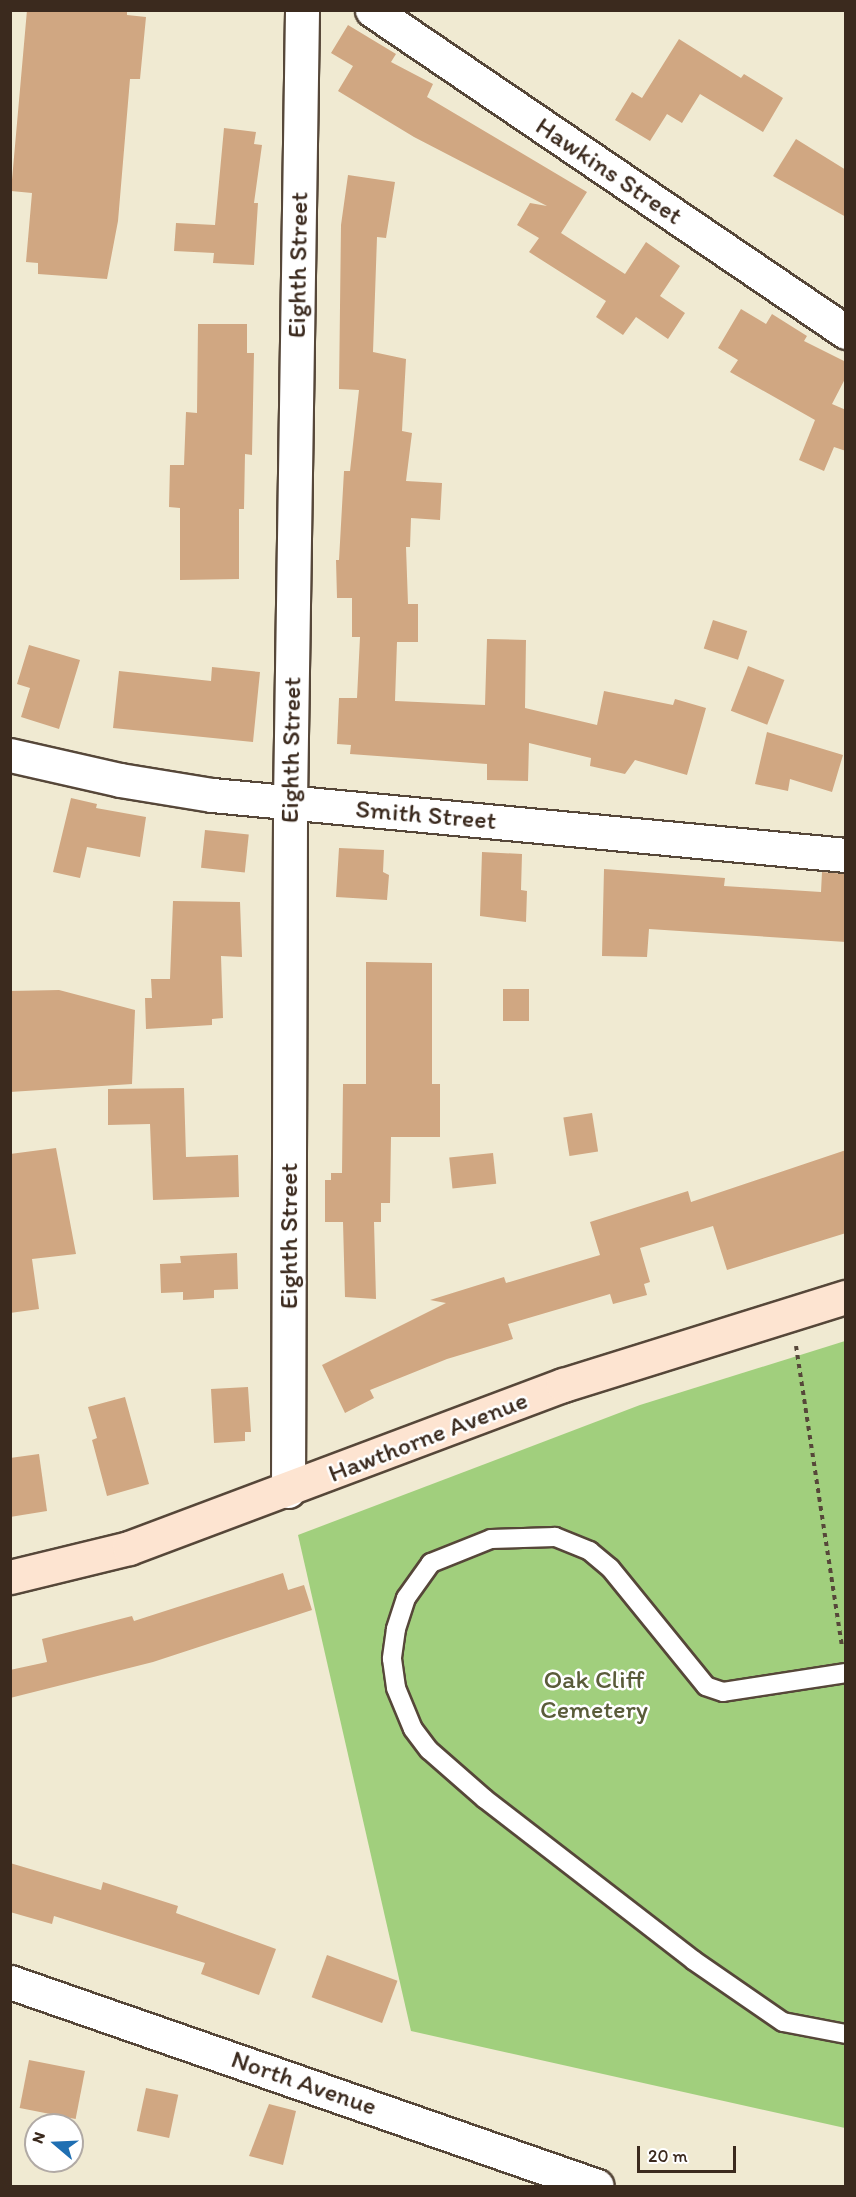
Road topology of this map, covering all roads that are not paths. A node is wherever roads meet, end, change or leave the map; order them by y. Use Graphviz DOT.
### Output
graph roads {
  1 [pos="302,10"];
  2 [pos="372,10"];
  3 [pos="846,332"];
  4 [pos="10,755"];
  5 [pos="290,802"];
  6 [pos="846,855"];
  7 [pos="846,1297"];
  8 [pos="288,1491"];
  9 [pos="10,1577"];
  10 [pos="845,1666"];
  11 [pos="10,1982"];
  12 [pos="846,2034"];
  13 [pos="597,2187"];
  1 -- 5 [label="street, Eighth Street"];
  2 -- 3 [label="street, Hawkins Street"];
  4 -- 5 [label="street, Smith Street"];
  5 -- 6 [label="street, Smith Street"];
  5 -- 8 [label="street, Eighth Street"];
  7 -- 8 [label="street, Hawthorne Avenue"];
  8 -- 9 [label="street, Hawthorne Avenue"];
  10 -- 12 [label="lane"];
  11 -- 13 [label="street, North Avenue"];
}
